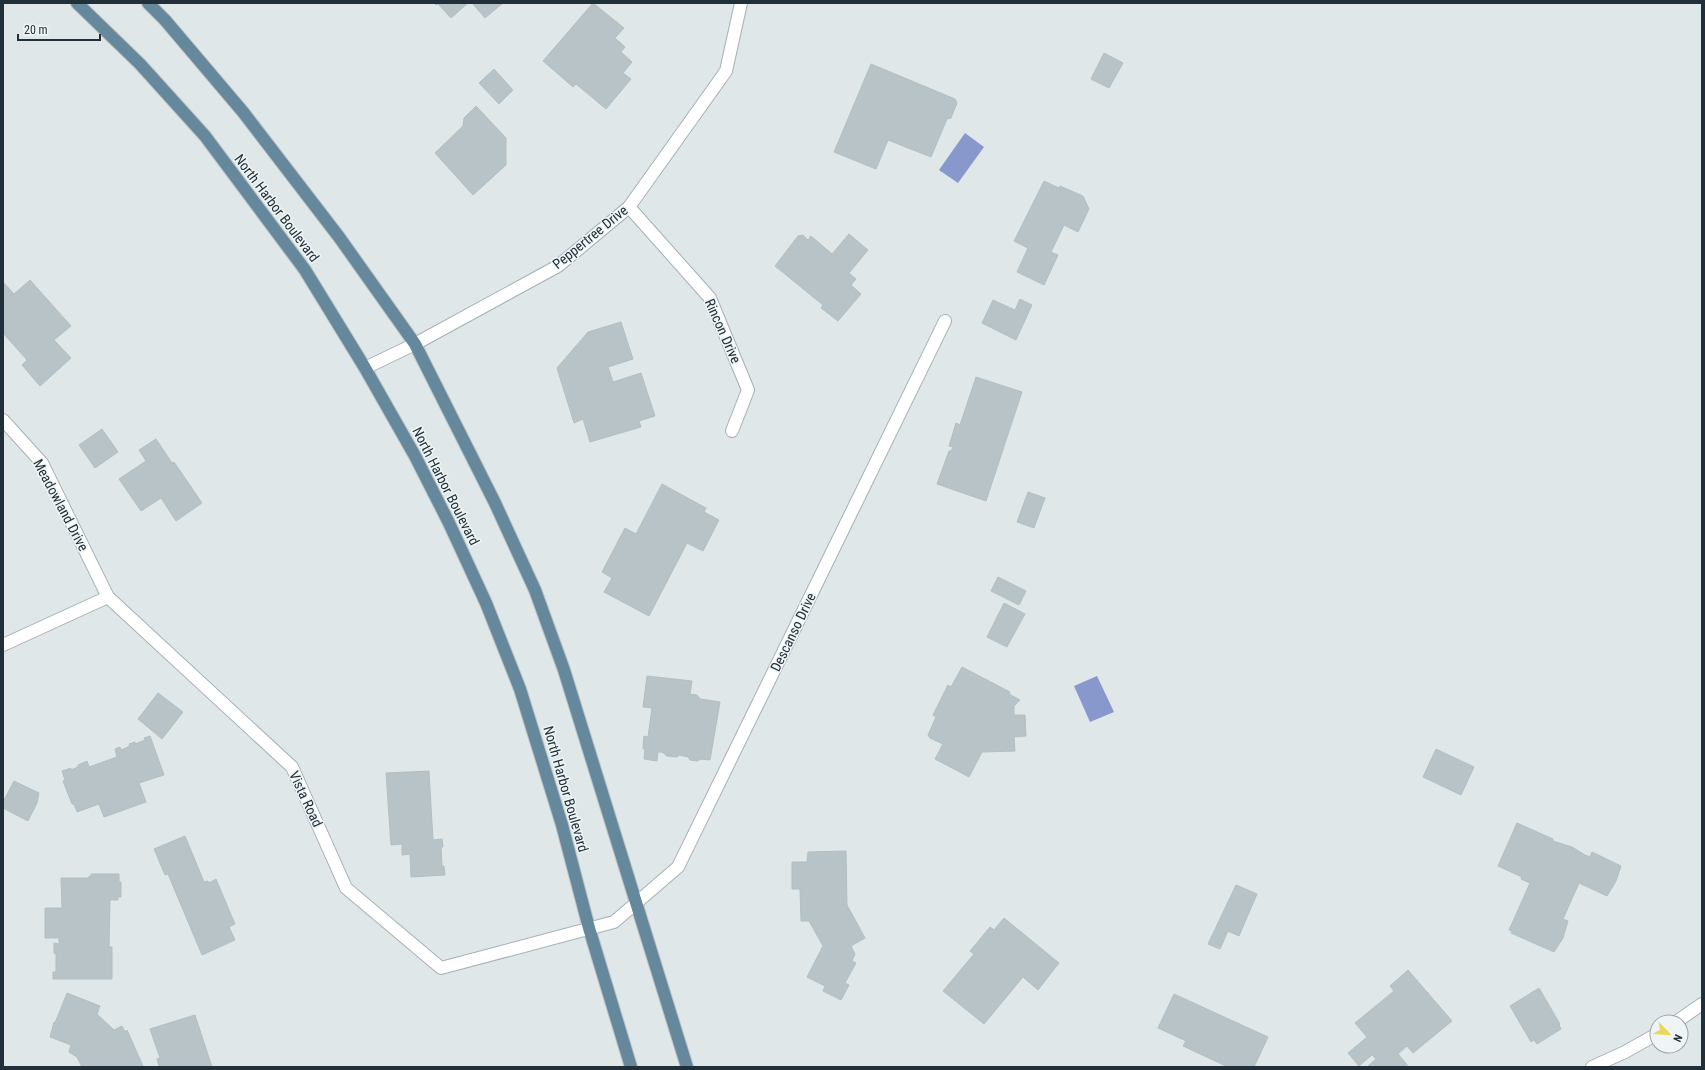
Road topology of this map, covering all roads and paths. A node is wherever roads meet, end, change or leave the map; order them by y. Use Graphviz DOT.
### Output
graph roads {
  1 [pos="77,3"];
  2 [pos="148,3"];
  3 [pos="741,3"];
  4 [pos="629,207"];
  5 [pos="945,321"];
  6 [pos="415,344"];
  7 [pos="365,368"];
  8 [pos="3,420"];
  9 [pos="732,431"];
  10 [pos="108,597"];
  11 [pos="3,645"];
  12 [pos="638,903"];
  13 [pos="614,922"];
  14 [pos="589,928"];
  15 [pos="1702,1004"];
  16 [pos="1688,1014"];
  17 [pos="1649,1038"];
  18 [pos="631,1067"];
  19 [pos="687,1067"];
  20 [pos="1592,1067"];
  1 -- 7 [label="main road, North Harbor Boulevard"];
  2 -- 6 [label="main road"];
  3 -- 4 [label="street, Peppertree Drive"];
  4 -- 6 [label="street, Peppertree Drive"];
  4 -- 9 [label="street, Rincon Drive"];
  5 -- 12 [label="street, Descanso Drive"];
  6 -- 7 [label="street, Peppertree Drive"];
  6 -- 12 [label="main road"];
  7 -- 14 [label="main road, North Harbor Boulevard"];
  8 -- 10 [label="street, Meadowland Drive"];
  10 -- 11 [label="street"];
  10 -- 14 [label="street, Vista Road"];
  12 -- 13 [label="street, Descanso Drive"];
  12 -- 19 [label="main road"];
  13 -- 14 [label="street, Vista Road"];
  14 -- 18 [label="main road, North Harbor Boulevard"];
  15 -- 16 [label="street"];
  17 -- 20 [label="street"];
}
